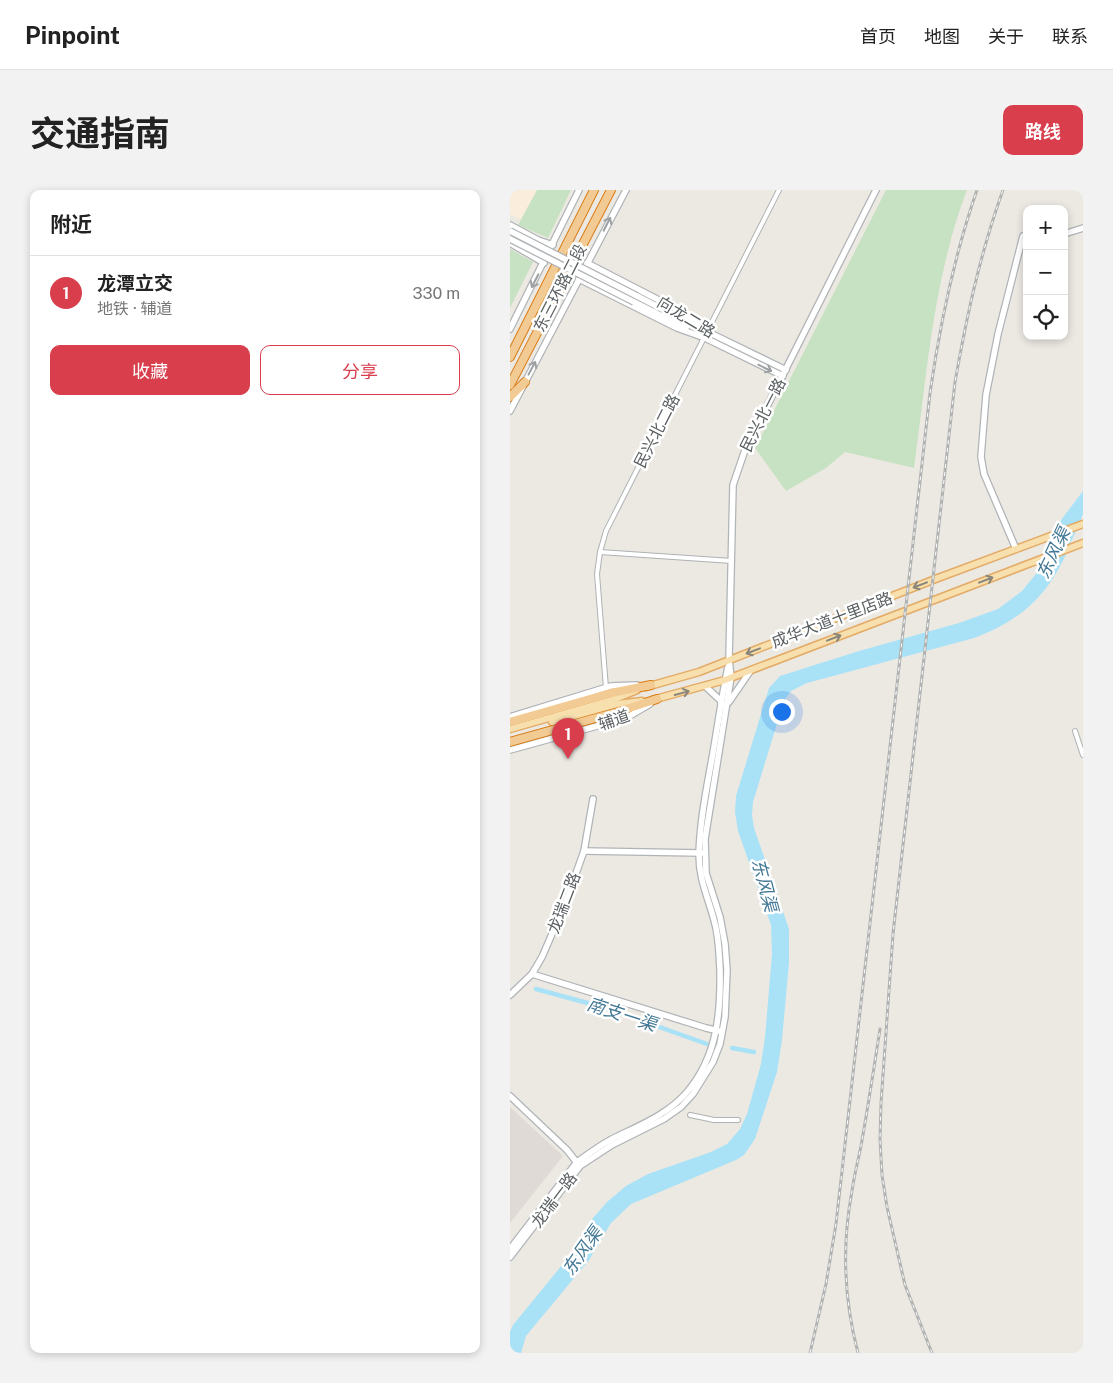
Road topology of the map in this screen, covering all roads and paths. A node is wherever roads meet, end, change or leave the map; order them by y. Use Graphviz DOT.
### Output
graph roads {
  1 [pos="579,190"];
  2 [pos="594,190"];
  3 [pos="611,190"];
  4 [pos="626,190"];
  5 [pos="779,190"];
  6 [pos="876,190"];
  7 [pos="510,226"];
  8 [pos="1083,228"];
  9 [pos="510,231"];
  10 [pos="1068,233"];
  11 [pos="1023,236"];
  12 [pos="510,239"];
  13 [pos="510,243"];
  14 [pos="553,245"];
  15 [pos="544,263"];
  16 [pos="587,263"];
  17 [pos="579,279"];
  18 [pos="636,299"];
  19 [pos="510,330"];
  20 [pos="706,335"];
  21 [pos="510,357"];
  22 [pos="784,373"];
  23 [pos="525,382"];
  24 [pos="510,386"];
  25 [pos="510,397"];
  26 [pos="510,411"];
  27 [pos="1081,525"];
  28 [pos="1083,543"];
  29 [pos="1016,549"];
  30 [pos="600,552"];
  31 [pos="732,561"];
  32 [pos="729,660"];
  33 [pos="752,670"];
  34 [pos="728,679"];
  35 [pos="651,685"];
  36 [pos="706,686"];
  37 [pos="613,699"];
  38 [pos="657,699"];
  39 [pos="724,705"];
  40 [pos="510,718"];
  41 [pos="510,722"];
  42 [pos="510,729"];
  43 [pos="1075,731"];
  44 [pos="510,734"];
  45 [pos="510,742"];
  46 [pos="1082,747"];
  47 [pos="510,750"];
  48 [pos="1083,755"];
  49 [pos="593,799"];
  50 [pos="584,851"];
  51 [pos="702,853"];
  52 [pos="532,974"];
  53 [pos="510,994"];
  54 [pos="720,1031"];
  55 [pos="510,1096"];
  56 [pos="690,1115"];
  57 [pos="738,1120"];
  58 [pos="578,1164"];
  59 [pos="510,1249"];
  60 [pos="510,1258"];
  1 -- 14 [label="street"];
  2 -- 21 [label="highway, 东三环路二段"];
  3 -- 24 [label="highway, 东三环路二段"];
  16 -- 4 [label="street, one-way"];
  5 -- 20 [label="street, 民兴北二路"];
  6 -- 22 [label="street, 民兴北一路"];
  7 -- 14 [label="street"];
  8 -- 10 [label="street"];
  9 -- 18 [label="street, bridge"];
  11 -- 29 [label="street"];
  12 -- 18 [label="street, bridge"];
  13 -- 15 [label="street"];
  14 -- 15 [label="street"];
  15 -- 19 [label="street, one-way"];
  16 -- 17 [label="street"];
  16 -- 20 [label="street, 向龙二路"];
  17 -- 20 [label="street, 向龙二路"];
  23 -- 17 [label="street, one-way"];
  18 -- 20 [label="street"];
  20 -- 22 [label="street, 向龙二路"];
  20 -- 30 [label="street, 民兴北二路"];
  22 -- 31 [label="street, 民兴北一路"];
  23 -- 25 [label="highway"];
  23 -- 26 [label="street"];
  27 -- 29 [label="main road, 成华大道十里店路"];
  33 -- 28 [label="main road, 成华大道十里店路, one-way"];
  29 -- 32 [label="main road, 成华大道十里店路, one-way"];
  30 -- 31 [label="street"];
  30 -- 37 [label="street, 民兴北二路"];
  31 -- 32 [label="street, 民兴北一路"];
  32 -- 34 [label="street, 民兴北一路"];
  32 -- 35 [label="main road, 成华大道十里店路"];
  33 -- 34 [label="main road, 成华大道十里店路"];
  33 -- 39 [label="street"];
  34 -- 36 [label="main road, 成华大道十里店路"];
  34 -- 39 [label="street, 民兴北一路"];
  35 -- 37 [label="highway"];
  38 -- 36 [label="main road, 成华大道十里店路, one-way"];
  36 -- 39 [label="street"];
  37 -- 38 [label="highway"];
  37 -- 40 [label="street"];
  37 -- 41 [label="highway"];
  37 -- 42 [label="main road"];
  37 -- 44 [label="main road"];
  37 -- 45 [label="highway"];
  38 -- 47 [label="street, 辅道"];
  39 -- 51 [label="street, 民兴北一路"];
  43 -- 46 [label="street"];
  46 -- 48 [label="street"];
  49 -- 50 [label="street, 龙瑞二路"];
  50 -- 51 [label="street"];
  50 -- 52 [label="street, 龙瑞二路"];
  51 -- 54 [label="street, 民兴北一路"];
  52 -- 53 [label="street, 龙瑞二路"];
  52 -- 54 [label="street"];
  54 -- 58 [label="street, 民兴北一路"];
  55 -- 58 [label="street"];
  56 -- 57 [label="street"];
  58 -- 59 [label="street, 龙瑞一路"];
  58 -- 60 [label="street, 龙瑞一路"];
}
